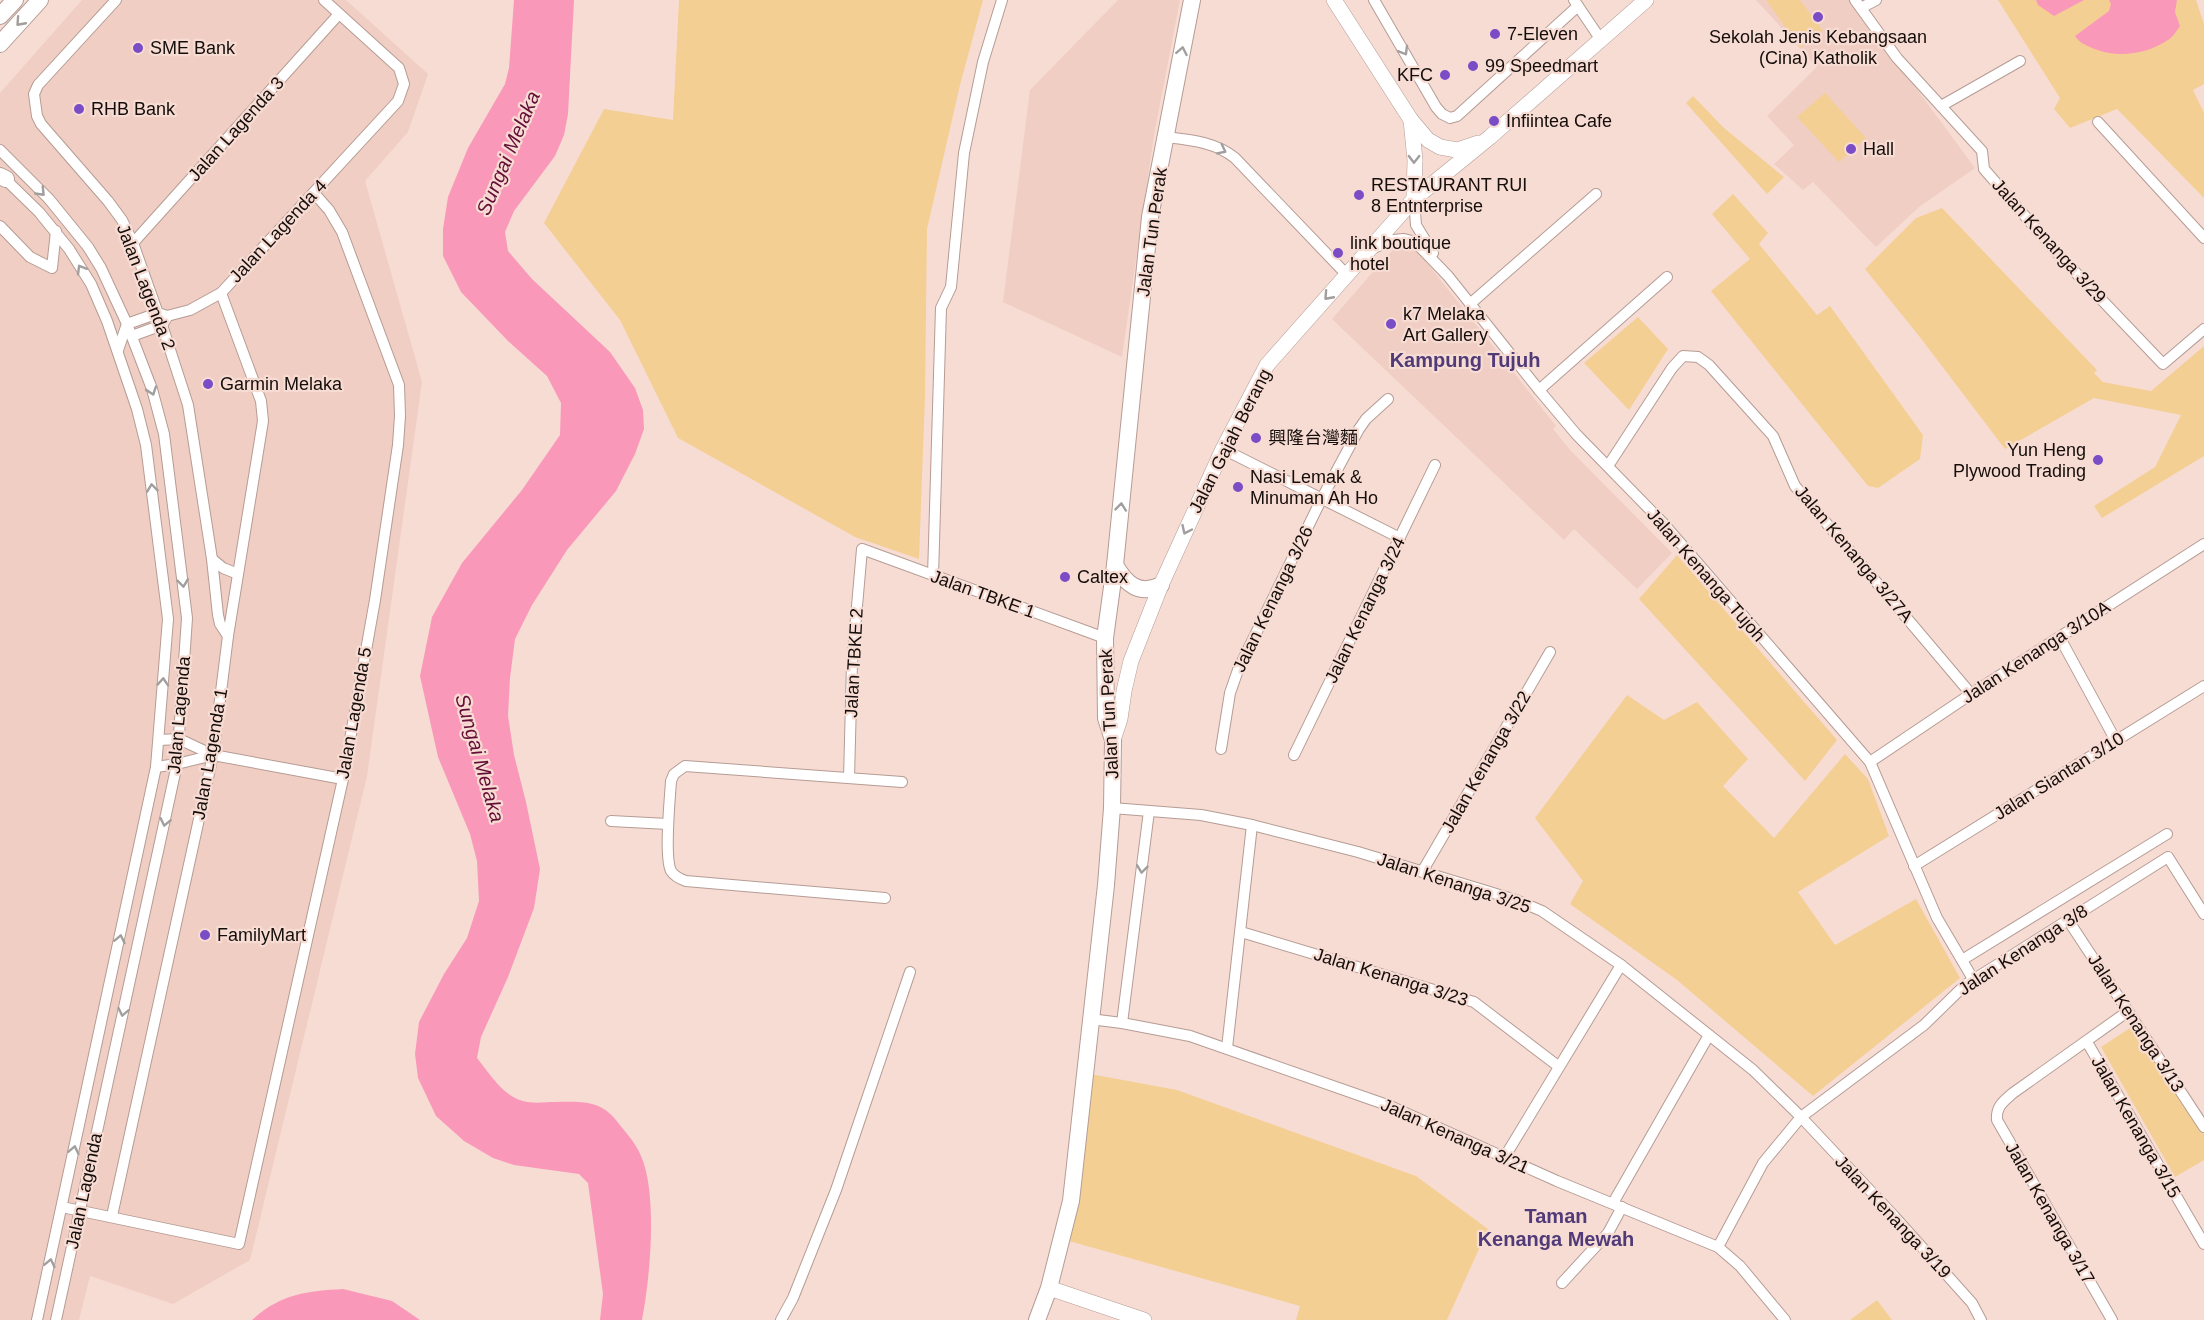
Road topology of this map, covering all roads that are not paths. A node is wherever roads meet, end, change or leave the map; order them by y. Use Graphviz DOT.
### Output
graph roads {
  1 [pos="15,0"];
  2 [pos="40,0"];
  3 [pos="116,0"];
  4 [pos="324,0"];
  5 [pos="1002,0"];
  6 [pos="1192,0"];
  7 [pos="1334,0"];
  8 [pos="1374,0"];
  9 [pos="1646,0"];
  10 [pos="1876,0"];
  11 [pos="1576,3"];
  12 [pos="1858,4"];
  13 [pos="339,14"];
  14 [pos="0,16"];
  15 [pos="1601,40"];
  16 [pos="0,44"];
  17 [pos="2020,61"];
  18 [pos="1941,106"];
  19 [pos="1411,120"];
  20 [pos="2098,122"];
  21 [pos="1166,137"];
  22 [pos="1490,137"];
  23 [pos="0,150"];
  24 [pos="2,176"];
  25 [pos="314,193"];
  26 [pos="1596,194"];
  27 [pos="1414,199"];
  28 [pos="0,226"];
  29 [pos="56,231"];
  30 [pos="2204,238"];
  31 [pos="133,243"];
  32 [pos="1370,250"];
  33 [pos="1347,275"];
  34 [pos="1448,276"];
  35 [pos="1667,277"];
  36 [pos="222,293"];
  37 [pos="1470,304"];
  38 [pos="163,318"];
  39 [pos="107,321"];
  40 [pos="2204,329"];
  41 [pos="127,331"];
  42 [pos="118,351"];
  43 [pos="1539,390"];
  44 [pos="1388,399"];
  45 [pos="1223,449"];
  46 [pos="1435,465"];
  47 [pos="1608,466"];
  48 [pos="1322,498"];
  49 [pos="1400,538"];
  50 [pos="2204,544"];
  51 [pos="862,549"];
  52 [pos="212,559"];
  53 [pos="1115,565"];
  54 [pos="238,573"];
  55 [pos="933,576"];
  56 [pos="1161,585"];
  57 [pos="228,636"];
  58 [pos="1105,638"];
  59 [pos="2060,638"];
  60 [pos="1550,652"];
  61 [pos="2204,686"];
  62 [pos="1971,694"];
  63 [pos="179,739"];
  64 [pos="159,740"];
  65 [pos="1113,740"];
  66 [pos="2116,741"];
  67 [pos="1221,749"];
  68 [pos="213,755"];
  69 [pos="1294,755"];
  70 [pos="1870,762"];
  71 [pos="177,764"];
  72 [pos="156,766"];
  73 [pos="849,778"];
  74 [pos="343,779"];
  75 [pos="902,782"];
  76 [pos="1112,808"];
  77 [pos="1149,811"];
  78 [pos="611,821"];
  79 [pos="668,824"];
  80 [pos="1252,825"];
  81 [pos="2167,834"];
  82 [pos="1914,866"];
  83 [pos="1422,872"];
  84 [pos="885,898"];
  85 [pos="2204,914"];
  86 [pos="2068,920"];
  87 [pos="1241,932"];
  88 [pos="1962,960"];
  89 [pos="1621,965"];
  90 [pos="910,972"];
  91 [pos="1973,979"];
  92 [pos="2127,1012"];
  93 [pos="1090,1020"];
  94 [pos="1122,1023"];
  95 [pos="1709,1035"];
  96 [pos="2087,1042"];
  97 [pos="1227,1048"];
  98 [pos="1558,1066"];
  99 [pos="1801,1117"];
  100 [pos="2204,1126"];
  101 [pos="1504,1158"];
  102 [pos="1617,1205"];
  103 [pos="62,1207"];
  104 [pos="80,1210"];
  105 [pos="112,1216"];
  106 [pos="2204,1244"];
  107 [pos="1718,1247"];
  108 [pos="1562,1283"];
  109 [pos="1049,1288"];
  110 [pos="37,1320"];
  111 [pos="57,1320"];
  112 [pos="781,1320"];
  113 [pos="1037,1320"];
  114 [pos="1144,1320"];
  115 [pos="1785,1320"];
  116 [pos="1981,1320"];
  117 [pos="2112,1320"];
  1 -- 14 [label="main road"];
  2 -- 16 [label="main road, one-way"];
  3 -- 31 [label="street, Jalan Lagenda 2"];
  4 -- 13 [label="street"];
  5 -- 55 [label="street"];
  21 -- 6 [label="main road, Jalan Tun Perak, one-way"];
  7 -- 19 [label="street"];
  8 -- 11 [label="street, one-way"];
  9 -- 15 [label="street, Jalan Gajah Berang"];
  10 -- 12 [label="street"];
  11 -- 15 [label="street"];
  12 -- 18 [label="street, Jalan Kenanga 3/29"];
  13 -- 25 [label="street, Jalan Lagenda 4"];
  13 -- 31 [label="street, Jalan Lagenda 3"];
  15 -- 22 [label="street, Jalan Gajah Berang"];
  17 -- 18 [label="street"];
  18 -- 40 [label="street, Jalan Kenanga 3/29"];
  19 -- 22 [label="street"];
  19 -- 27 [label="street, one-way"];
  20 -- 30 [label="street"];
  21 -- 33 [label="street, one-way"];
  53 -- 21 [label="main road, Jalan Tun Perak, one-way"];
  22 -- 27 [label="street, Jalan Gajah Berang"];
  23 -- 41 [label="street, Jalan Lagenda, one-way"];
  24 -- 29 [label="street, Jalan Lagenda"];
  25 -- 36 [label="street, Jalan Lagenda 4"];
  25 -- 74 [label="street, Jalan Lagenda 5"];
  26 -- 37 [label="street"];
  27 -- 32 [label="street, Jalan Gajah Berang"];
  27 -- 34 [label="street"];
  28 -- 29 [label="street"];
  39 -- 29 [label="street, Jalan Lagenda, one-way"];
  31 -- 38 [label="street, Jalan Lagenda 2"];
  32 -- 33 [label="street, Jalan Gajah Berang"];
  32 -- 34 [label="street, Jalan Kenanga Tujoh"];
  33 -- 45 [label="street, Jalan Gajah Berang, one-way"];
  34 -- 37 [label="street, Jalan Kenanga Tujoh"];
  35 -- 43 [label="street"];
  36 -- 38 [label="street, Jalan Lagenda 4"];
  36 -- 54 [label="street, Jalan Lagenda 1"];
  37 -- 43 [label="street, Jalan Kenanga Tujoh"];
  38 -- 41 [label="street, Jalan Lagenda 4"];
  38 -- 52 [label="street, Jalan Lagenda 2"];
  39 -- 41 [label="street"];
  39 -- 42 [label="street, Jalan Lagenda"];
  41 -- 42 [label="street"];
  41 -- 63 [label="street, Jalan Lagenda, one-way"];
  64 -- 42 [label="street, Jalan Lagenda, one-way"];
  43 -- 47 [label="street, Jalan Kenanga Tujoh"];
  44 -- 48 [label="street, Jalan Kenanga 3/26"];
  45 -- 48 [label="street"];
  45 -- 56 [label="street, Jalan Gajah Berang, one-way"];
  46 -- 49 [label="street, Jalan Kenanga 3/24"];
  47 -- 62 [label="street, Jalan Kenanga 3/27A"];
  47 -- 70 [label="street, Jalan Kenanga Tujoh"];
  48 -- 49 [label="street"];
  48 -- 67 [label="street, Jalan Kenanga 3/26"];
  49 -- 69 [label="street, Jalan Kenanga 3/24"];
  50 -- 59 [label="street, Jalan Kenanga 3/10A"];
  51 -- 55 [label="street, Jalan TBKE 1"];
  51 -- 73 [label="street, Jalan TBKE 2"];
  52 -- 54 [label="street"];
  52 -- 57 [label="street, Jalan Lagenda 2"];
  53 -- 56 [label="main road"];
  53 -- 58 [label="main road, Jalan Tun Perak"];
  54 -- 57 [label="street, Jalan Lagenda 1"];
  55 -- 58 [label="street, Jalan TBKE 1"];
  56 -- 65 [label="street, Jalan Gajah Berang"];
  57 -- 68 [label="street, Jalan Lagenda 1"];
  58 -- 65 [label="main road, Jalan Tun Perak"];
  59 -- 62 [label="street, Jalan Kenanga 3/10A"];
  59 -- 66 [label="street"];
  60 -- 83 [label="street, Jalan Kenanga 3/22"];
  61 -- 66 [label="street, Jalan Siantan 3/10"];
  62 -- 70 [label="street, Jalan Kenanga 3/10A"];
  63 -- 64 [label="street"];
  63 -- 68 [label="street"];
  63 -- 71 [label="street, Jalan Lagenda"];
  64 -- 72 [label="street, Jalan Lagenda"];
  65 -- 76 [label="main road, Jalan Tun Perak"];
  66 -- 82 [label="street, Jalan Siantan 3/10"];
  68 -- 71 [label="street"];
  68 -- 74 [label="street"];
  68 -- 105 [label="street, Jalan Lagenda 1"];
  70 -- 82 [label="street, Jalan Kenanga Tujoh"];
  71 -- 72 [label="street"];
  71 -- 104 [label="street, Jalan Lagenda, one-way"];
  103 -- 72 [label="street, Jalan Lagenda, one-way"];
  73 -- 75 [label="street"];
  73 -- 79 [label="street"];
  74 -- 105 [label="street, Jalan Lagenda 5"];
  76 -- 77 [label="street, Jalan Kenanga 3/25"];
  76 -- 93 [label="main road, Jalan Tun Perak"];
  77 -- 80 [label="street, Jalan Kenanga 3/25"];
  77 -- 94 [label="street, one-way"];
  78 -- 79 [label="street"];
  79 -- 84 [label="street"];
  80 -- 83 [label="street, Jalan Kenanga 3/25"];
  80 -- 87 [label="street"];
  81 -- 88 [label="street"];
  82 -- 88 [label="street, Jalan Kenanga Tujoh"];
  83 -- 89 [label="street, Jalan Kenanga 3/25"];
  85 -- 86 [label="street, Jalan Kenanga 3/8"];
  86 -- 91 [label="street, Jalan Kenanga 3/8"];
  86 -- 92 [label="street, Jalan Kenanga 3/13"];
  87 -- 97 [label="street"];
  87 -- 98 [label="street, Jalan Kenanga 3/23"];
  88 -- 91 [label="street, Jalan Kenanga Tujoh"];
  89 -- 95 [label="street, Jalan Kenanga 3/25"];
  89 -- 98 [label="street"];
  90 -- 112 [label="street"];
  91 -- 99 [label="street, Jalan Kenanga 3/8"];
  92 -- 96 [label="street"];
  92 -- 100 [label="street, Jalan Kenanga 3/13"];
  93 -- 94 [label="street, Jalan Kenanga 3/21"];
  93 -- 109 [label="main road, Jalan Tun Perak"];
  94 -- 97 [label="street, Jalan Kenanga 3/21"];
  95 -- 99 [label="street, Jalan Kenanga 3/25"];
  95 -- 102 [label="street"];
  96 -- 106 [label="street, Jalan Kenanga 3/15"];
  96 -- 117 [label="street, Jalan Kenanga 3/17"];
  97 -- 101 [label="street, Jalan Kenanga 3/21"];
  98 -- 101 [label="street"];
  99 -- 107 [label="street, Jalan Kenanga 3/8"];
  99 -- 116 [label="street, Jalan Kenanga 3/19"];
  101 -- 102 [label="street, Jalan Kenanga 3/21"];
  102 -- 107 [label="street, Jalan Kenanga 3/21"];
  102 -- 108 [label="street"];
  103 -- 104 [label="street"];
  110 -- 103 [label="street, Jalan Lagenda, one-way"];
  104 -- 105 [label="street"];
  104 -- 111 [label="street, Jalan Lagenda"];
  107 -- 115 [label="street, Jalan Kenanga 3/21"];
  109 -- 113 [label="main road, Jalan Tun Perak"];
  109 -- 114 [label="street"];
}
